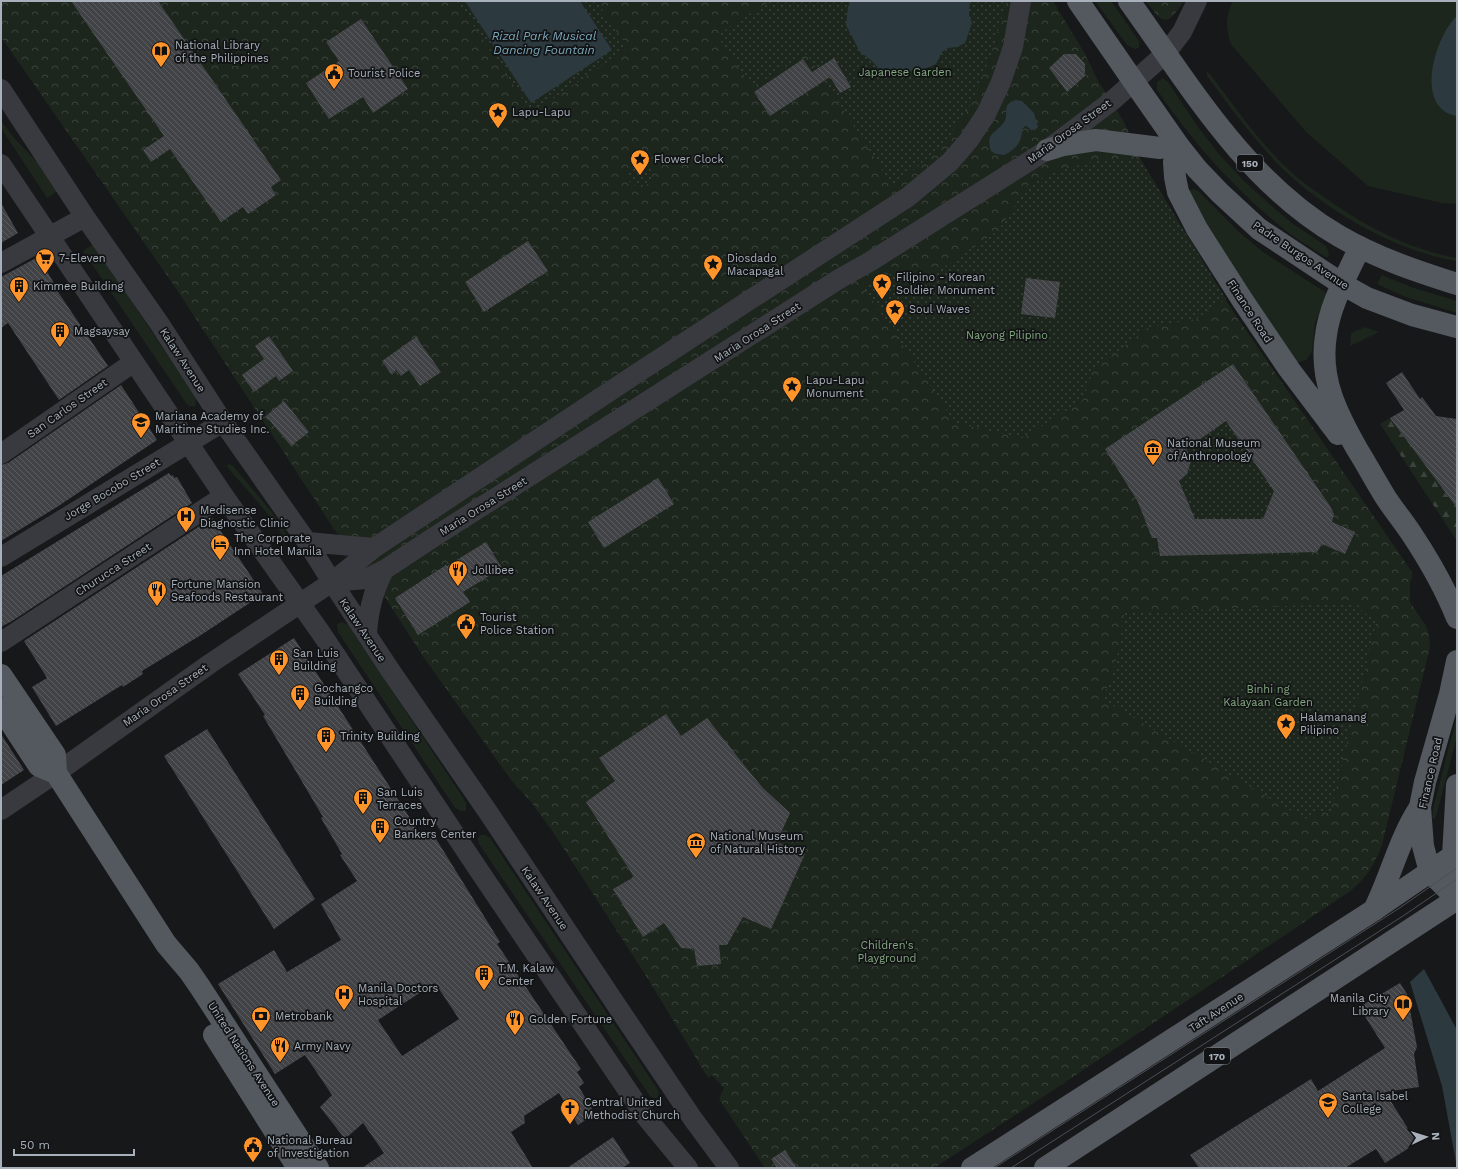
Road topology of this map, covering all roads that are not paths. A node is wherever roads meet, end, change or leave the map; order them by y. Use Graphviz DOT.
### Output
graph roads {
  1 [pos="1021,1"];
  2 [pos="1078,1"];
  3 [pos="1129,1"];
  4 [pos="1197,1"];
  5 [pos="1166,53"];
  6 [pos="1134,82"];
  7 [pos="1,89"];
  8 [pos="1178,145"];
  9 [pos="1047,150"];
  10 [pos="1,164"];
  11 [pos="85,217"];
  12 [pos="51,237"];
  13 [pos="1360,247"];
  14 [pos="1,263"];
  15 [pos="1342,284"];
  16 [pos="1457,284"];
  17 [pos="1457,327"];
  18 [pos="1324,354"];
  19 [pos="134,362"];
  20 [pos="1289,369"];
  21 [pos="223,422"];
  22 [pos="188,443"];
  23 [pos="1,454"];
  24 [pos="1364,460"];
  25 [pos="224,496"];
  26 [pos="307,542"];
  27 [pos="374,548"];
  28 [pos="1,557"];
  29 [pos="384,570"];
  30 [pos="332,582"];
  31 [pos="300,602"];
  32 [pos="1457,618"];
  33 [pos="367,635"];
  34 [pos="1,642"];
  35 [pos="1457,661"];
  36 [pos="1,676"];
  37 [pos="13,715"];
  38 [pos="56,773"];
  39 [pos="1457,785"];
  40 [pos="1420,807"];
  41 [pos="1,810"];
  42 [pos="1455,854"];
  43 [pos="1430,872"];
  44 [pos="1457,893"];
  45 [pos="1457,899"];
  46 [pos="1374,910"];
  47 [pos="195,992"];
  48 [pos="685,1167"];
  49 [pos="298,1168"];
  50 [pos="318,1168"];
  51 [pos="729,1168"];
  52 [pos="972,1168"];
  53 [pos="1045,1168"];
  1 -- 27 [label="street, Maria Orosa Street"];
  2 -- 6 [label="main road, Padre Burgos Avenue"];
  3 -- 5 [label="main road, 150"];
  4 -- 5 [label="street, Maria Orosa Street"];
  5 -- 6 [label="street, Maria Orosa Street"];
  5 -- 13 [label="main road, 150"];
  6 -- 8 [label="main road, Padre Burgos Avenue"];
  6 -- 9 [label="street, Maria Orosa Street"];
  7 -- 11 [label="street, Kalaw Avenue"];
  8 -- 9 [label="main road"];
  8 -- 15 [label="main road, Padre Burgos Avenue"];
  8 -- 20 [label="main road, Finance Road"];
  9 -- 29 [label="street, Maria Orosa Street"];
  10 -- 12 [label="street"];
  11 -- 12 [label="street"];
  11 -- 21 [label="street, Kalaw Avenue"];
  12 -- 14 [label="street"];
  12 -- 19 [label="street"];
  13 -- 15 [label="main road, Finance Road"];
  13 -- 16 [label="main road, 150"];
  15 -- 17 [label="main road, Padre Burgos Avenue"];
  15 -- 18 [label="main road, Finance Road"];
  18 -- 20 [label="main road"];
  18 -- 24 [label="main road, Finance Road"];
  19 -- 22 [label="street"];
  19 -- 23 [label="street, San Carlos Street"];
  20 -- 24 [label="main road, Finance Road"];
  21 -- 22 [label="street, Jorge Bocobo Street"];
  21 -- 26 [label="street, Kalaw Avenue"];
  22 -- 25 [label="street"];
  22 -- 28 [label="street, Jorge Bocobo Street"];
  24 -- 32 [label="main road, Finance Road"];
  25 -- 31 [label="street"];
  25 -- 34 [label="street, Churucca Street"];
  26 -- 27 [label="street"];
  26 -- 30 [label="street, Kalaw Avenue"];
  27 -- 30 [label="street, Maria Orosa Street"];
  29 -- 30 [label="street, Maria Orosa Street"];
  29 -- 33 [label="street"];
  30 -- 31 [label="street, Maria Orosa Street"];
  30 -- 33 [label="street, Kalaw Avenue"];
  31 -- 38 [label="street, Maria Orosa Street"];
  31 -- 48 [label="street"];
  33 -- 51 [label="street, Kalaw Avenue"];
  35 -- 40 [label="main road, Finance Road"];
  36 -- 37 [label="main road, United Nations Avenue"];
  37 -- 38 [label="main road, United Nations Avenue"];
  38 -- 41 [label="street, Maria Orosa Street"];
  38 -- 47 [label="main road, United Nations Avenue"];
  39 -- 42 [label="main road"];
  40 -- 43 [label="main road, Finance Road"];
  40 -- 46 [label="main road"];
  42 -- 43 [label="main road, Taft Avenue"];
  42 -- 44 [label="main road"];
  43 -- 45 [label="main road"];
  43 -- 46 [label="main road, Taft Avenue"];
  45 -- 53 [label="main road, 170"];
  46 -- 52 [label="main road, Taft Avenue"];
  47 -- 49 [label="main road, United Nations Avenue"];
  47 -- 50 [label="main road, United Nations Avenue"];
}
